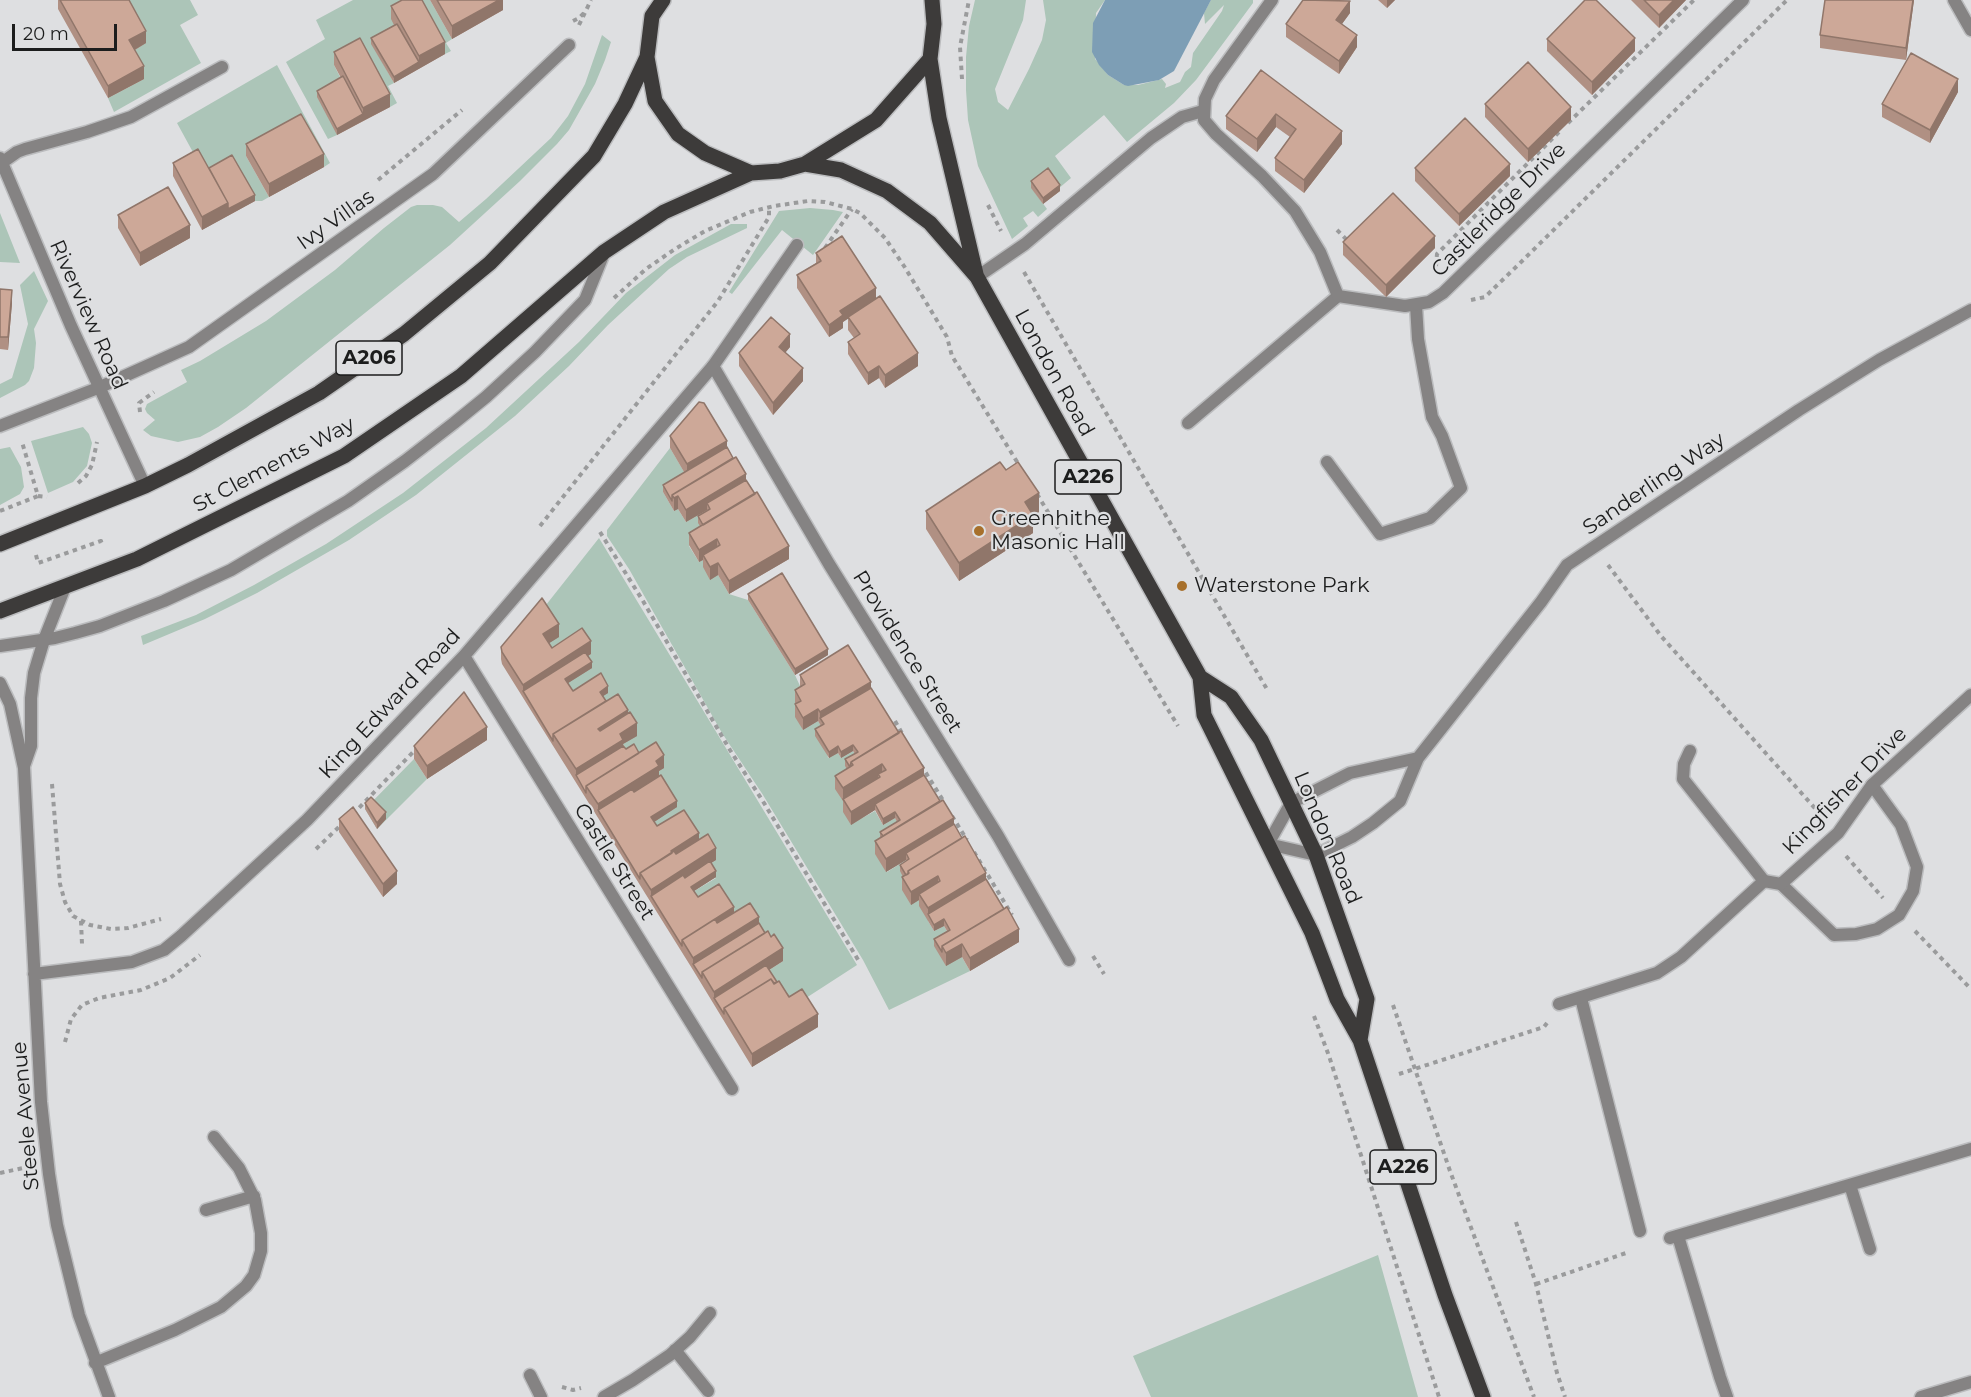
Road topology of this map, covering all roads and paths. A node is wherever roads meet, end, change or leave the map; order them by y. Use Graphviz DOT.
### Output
graph roads {
  1 [pos="591,0"];
  2 [pos="650,0"];
  3 [pos="663,0"];
  4 [pos="932,0"];
  5 [pos="969,0"];
  6 [pos="1272,0"];
  7 [pos="1694,0"];
  8 [pos="1743,0"];
  9 [pos="1787,0"];
  10 [pos="1954,0"];
  11 [pos="652,16"];
  12 [pos="569,23"];
  13 [pos="1971,30"];
  14 [pos="569,45"];
  15 [pos="647,57"];
  16 [pos="930,60"];
  17 [pos="222,67"];
  18 [pos="962,88"];
  19 [pos="464,108"];
  20 [pos="1203,111"];
  21 [pos="1,162"];
  22 [pos="805,164"];
  23 [pos="751,173"];
  24 [pos="372,185"];
  25 [pos="986,200"];
  26 [pos="769,207"];
  27 [pos="852,209"];
  28 [pos="1334,227"];
  29 [pos="1350,243"];
  30 [pos="796,245"];
  31 [pos="824,250"];
  32 [pos="604,252"];
  33 [pos="1013,253"];
  34 [pos="1435,272"];
  35 [pos="977,277"];
  36 [pos="1338,296"];
  37 [pos="612,299"];
  38 [pos="1465,301"];
  39 [pos="1416,305"];
  40 [pos="1971,310"];
  41 [pos="713,366"];
  42 [pos="98,388"];
  43 [pos="161,389"];
  44 [pos="142,417"];
  45 [pos="1188,423"];
  46 [pos="0,426"];
  47 [pos="95,435"];
  48 [pos="30,437"];
  49 [pos="21,440"];
  50 [pos="12,442"];
  51 [pos="1327,462"];
  52 [pos="1022,468"];
  53 [pos="145,486"];
  54 [pos="73,487"];
  55 [pos="1033,487"];
  56 [pos="38,496"];
  57 [pos="48,496"];
  58 [pos="0,511"];
  59 [pos="606,523"];
  60 [pos="599,531"];
  61 [pos="29,533"];
  62 [pos="534,534"];
  63 [pos="592,540"];
  64 [pos="0,544"];
  65 [pos="1594,548"];
  66 [pos="111,569"];
  67 [pos="65,587"];
  68 [pos="0,611"];
  69 [pos="44,640"];
  70 [pos="0,646"];
  71 [pos="464,656"];
  72 [pos="1200,677"];
  73 [pos="0,683"];
  74 [pos="1268,691"];
  75 [pos="1971,695"];
  76 [pos="889,712"];
  77 [pos="1182,733"];
  78 [pos="908,742"];
  79 [pos="422,743"];
  80 [pos="1690,751"];
  81 [pos="1418,758"];
  82 [pos="920,763"];
  83 [pos="24,768"];
  84 [pos="51,775"];
  85 [pos="1872,785"];
  86 [pos="944,802"];
  87 [pos="1292,803"];
  88 [pos="950,812"];
  89 [pos="1838,833"];
  90 [pos="968,842"];
  91 [pos="1268,843"];
  92 [pos="315,849"];
  93 [pos="974,851"];
  94 [pos="1316,855"];
  95 [pos="1764,881"];
  96 [pos="1781,884"];
  97 [pos="168,915"];
  98 [pos="1015,920"];
  99 [pos="207,949"];
  100 [pos="1092,955"];
  101 [pos="1069,960"];
  102 [pos="860,963"];
  103 [pos="34,974"];
  104 [pos="1104,974"];
  105 [pos="1581,998"];
  106 [pos="1392,1002"];
  107 [pos="1558,1004"];
  108 [pos="1314,1014"];
  109 [pos="1360,1040"];
  110 [pos="64,1046"];
  111 [pos="1414,1069"];
  112 [pos="1405,1072"];
  113 [pos="732,1089"];
  114 [pos="214,1137"];
  115 [pos="1971,1149"];
  116 [pos="23,1168"];
  117 [pos="0,1173"];
  118 [pos="1850,1185"];
  119 [pos="254,1196"];
  120 [pos="206,1210"];
  121 [pos="1516,1222"];
  122 [pos="1640,1231"];
  123 [pos="1674,1237"];
  124 [pos="1870,1249"];
  125 [pos="1536,1284"];
  126 [pos="710,1313"];
  127 [pos="675,1350"];
  128 [pos="95,1363"];
  129 [pos="530,1375"];
  130 [pos="1971,1382"];
  131 [pos="558,1384"];
  132 [pos="586,1385"];
  133 [pos="708,1391"];
  134 [pos="109,1397"];
  135 [pos="541,1397"];
  136 [pos="604,1397"];
  137 [pos="1439,1397"];
  138 [pos="1483,1397"];
  139 [pos="1534,1397"];
  140 [pos="1565,1397"];
  141 [pos="1727,1397"];
  142 [pos="1921,1397"];
  1 -- 12 [label="path"];
  2 -- 11 [label="main road"];
  3 -- 11 [label="main road"];
  4 -- 16 [label="main road, London Road"];
  5 -- 18 [label="path"];
  6 -- 20 [label="street"];
  7 -- 34 [label="path"];
  8 -- 39 [label="street, Castleridge Drive"];
  9 -- 38 [label="path"];
  10 -- 13 [label="street"];
  11 -- 15 [label="main road"];
  14 -- 42 [label="street, Ivy Villas"];
  15 -- 23 [label="main road"];
  15 -- 53 [label="main road, St Clements Way / A206"];
  16 -- 22 [label="main road"];
  16 -- 35 [label="main road, London Road / A226"];
  17 -- 21 [label="street"];
  19 -- 24 [label="path"];
  20 -- 33 [label="street"];
  20 -- 36 [label="street"];
  21 -- 42 [label="street, Riverview Road"];
  22 -- 23 [label="main road"];
  22 -- 35 [label="main road, London Road / A226"];
  23 -- 32 [label="main road, St Clements Way"];
  25 -- 33 [label="path"];
  26 -- 27 [label="path"];
  26 -- 37 [label="path"];
  26 -- 62 [label="path"];
  27 -- 31 [label="path"];
  27 -- 52 [label="path"];
  28 -- 29 [label="path"];
  30 -- 41 [label="street, King Edward Road"];
  32 -- 66 [label="main road, St Clements Way"];
  32 -- 69 [label="street"];
  33 -- 35 [label="street"];
  33 -- 74 [label="path"];
  35 -- 72 [label="main road, London Road / A226"];
  36 -- 39 [label="street, Castleridge Drive"];
  36 -- 45 [label="street"];
  39 -- 51 [label="street"];
  40 -- 65 [label="street, Sanderling Way"];
  41 -- 71 [label="street, King Edward Road"];
  41 -- 101 [label="street, Providence Street"];
  42 -- 46 [label="street, Ivy Villas"];
  42 -- 53 [label="street, Riverview Road"];
  43 -- 44 [label="path"];
  47 -- 54 [label="path"];
  48 -- 49 [label="path"];
  49 -- 50 [label="path"];
  49 -- 56 [label="path"];
  53 -- 61 [label="main road, St Clements Way / A206"];
  55 -- 77 [label="path"];
  56 -- 57 [label="path"];
  56 -- 58 [label="path"];
  59 -- 60 [label="path"];
  60 -- 63 [label="path"];
  60 -- 102 [label="path"];
  61 -- 64 [label="main road, St Clements Way / A206"];
  61 -- 66 [label="path"];
  65 -- 81 [label="street, Sanderling Way"];
  65 -- 89 [label="path"];
  66 -- 67 [label="main road, St Clements Way"];
  67 -- 68 [label="main road, St Clements Way"];
  67 -- 69 [label="street"];
  69 -- 70 [label="street"];
  69 -- 83 [label="street"];
  71 -- 103 [label="street, King Edward Road"];
  71 -- 113 [label="street, Castle Street"];
  72 -- 87 [label="main road, London Road / A226"];
  72 -- 91 [label="main road, London Road"];
  73 -- 83 [label="street, Steele Avenue"];
  75 -- 85 [label="street, Kingfisher Drive"];
  76 -- 78 [label="path"];
  79 -- 92 [label="path"];
  80 -- 95 [label="street"];
  81 -- 87 [label="street"];
  81 -- 94 [label="street, Sanderling Way"];
  82 -- 86 [label="path"];
  83 -- 103 [label="street, Steele Avenue"];
  84 -- 97 [label="path"];
  85 -- 89 [label="street, Kingfisher Drive"];
  85 -- 96 [label="street"];
  87 -- 91 [label="street"];
  87 -- 94 [label="main road, London Road / A226"];
  88 -- 90 [label="path"];
  89 -- 96 [label="street, Kingfisher Drive"];
  91 -- 94 [label="street"];
  91 -- 109 [label="main road, London Road"];
  93 -- 98 [label="path"];
  94 -- 109 [label="main road, London Road / A226"];
  95 -- 96 [label="street, Kingfisher Drive"];
  95 -- 105 [label="street"];
  99 -- 110 [label="path"];
  100 -- 104 [label="path"];
  103 -- 128 [label="street, Steele Avenue"];
  105 -- 107 [label="street"];
  105 -- 122 [label="street"];
  106 -- 111 [label="path"];
  107 -- 111 [label="path"];
  108 -- 137 [label="path"];
  109 -- 138 [label="main road, London Road / A226"];
  111 -- 112 [label="path"];
  111 -- 139 [label="path"];
  114 -- 119 [label="street"];
  115 -- 118 [label="street"];
  116 -- 117 [label="path"];
  118 -- 123 [label="street"];
  118 -- 124 [label="street"];
  119 -- 120 [label="street"];
  119 -- 128 [label="street"];
  121 -- 125 [label="path"];
  123 -- 125 [label="path"];
  123 -- 141 [label="street"];
  125 -- 140 [label="path"];
  126 -- 127 [label="street"];
  127 -- 133 [label="street"];
  127 -- 136 [label="street"];
  128 -- 134 [label="street, Steele Avenue"];
  129 -- 135 [label="street"];
  130 -- 142 [label="street"];
  131 -- 132 [label="path"];
}
